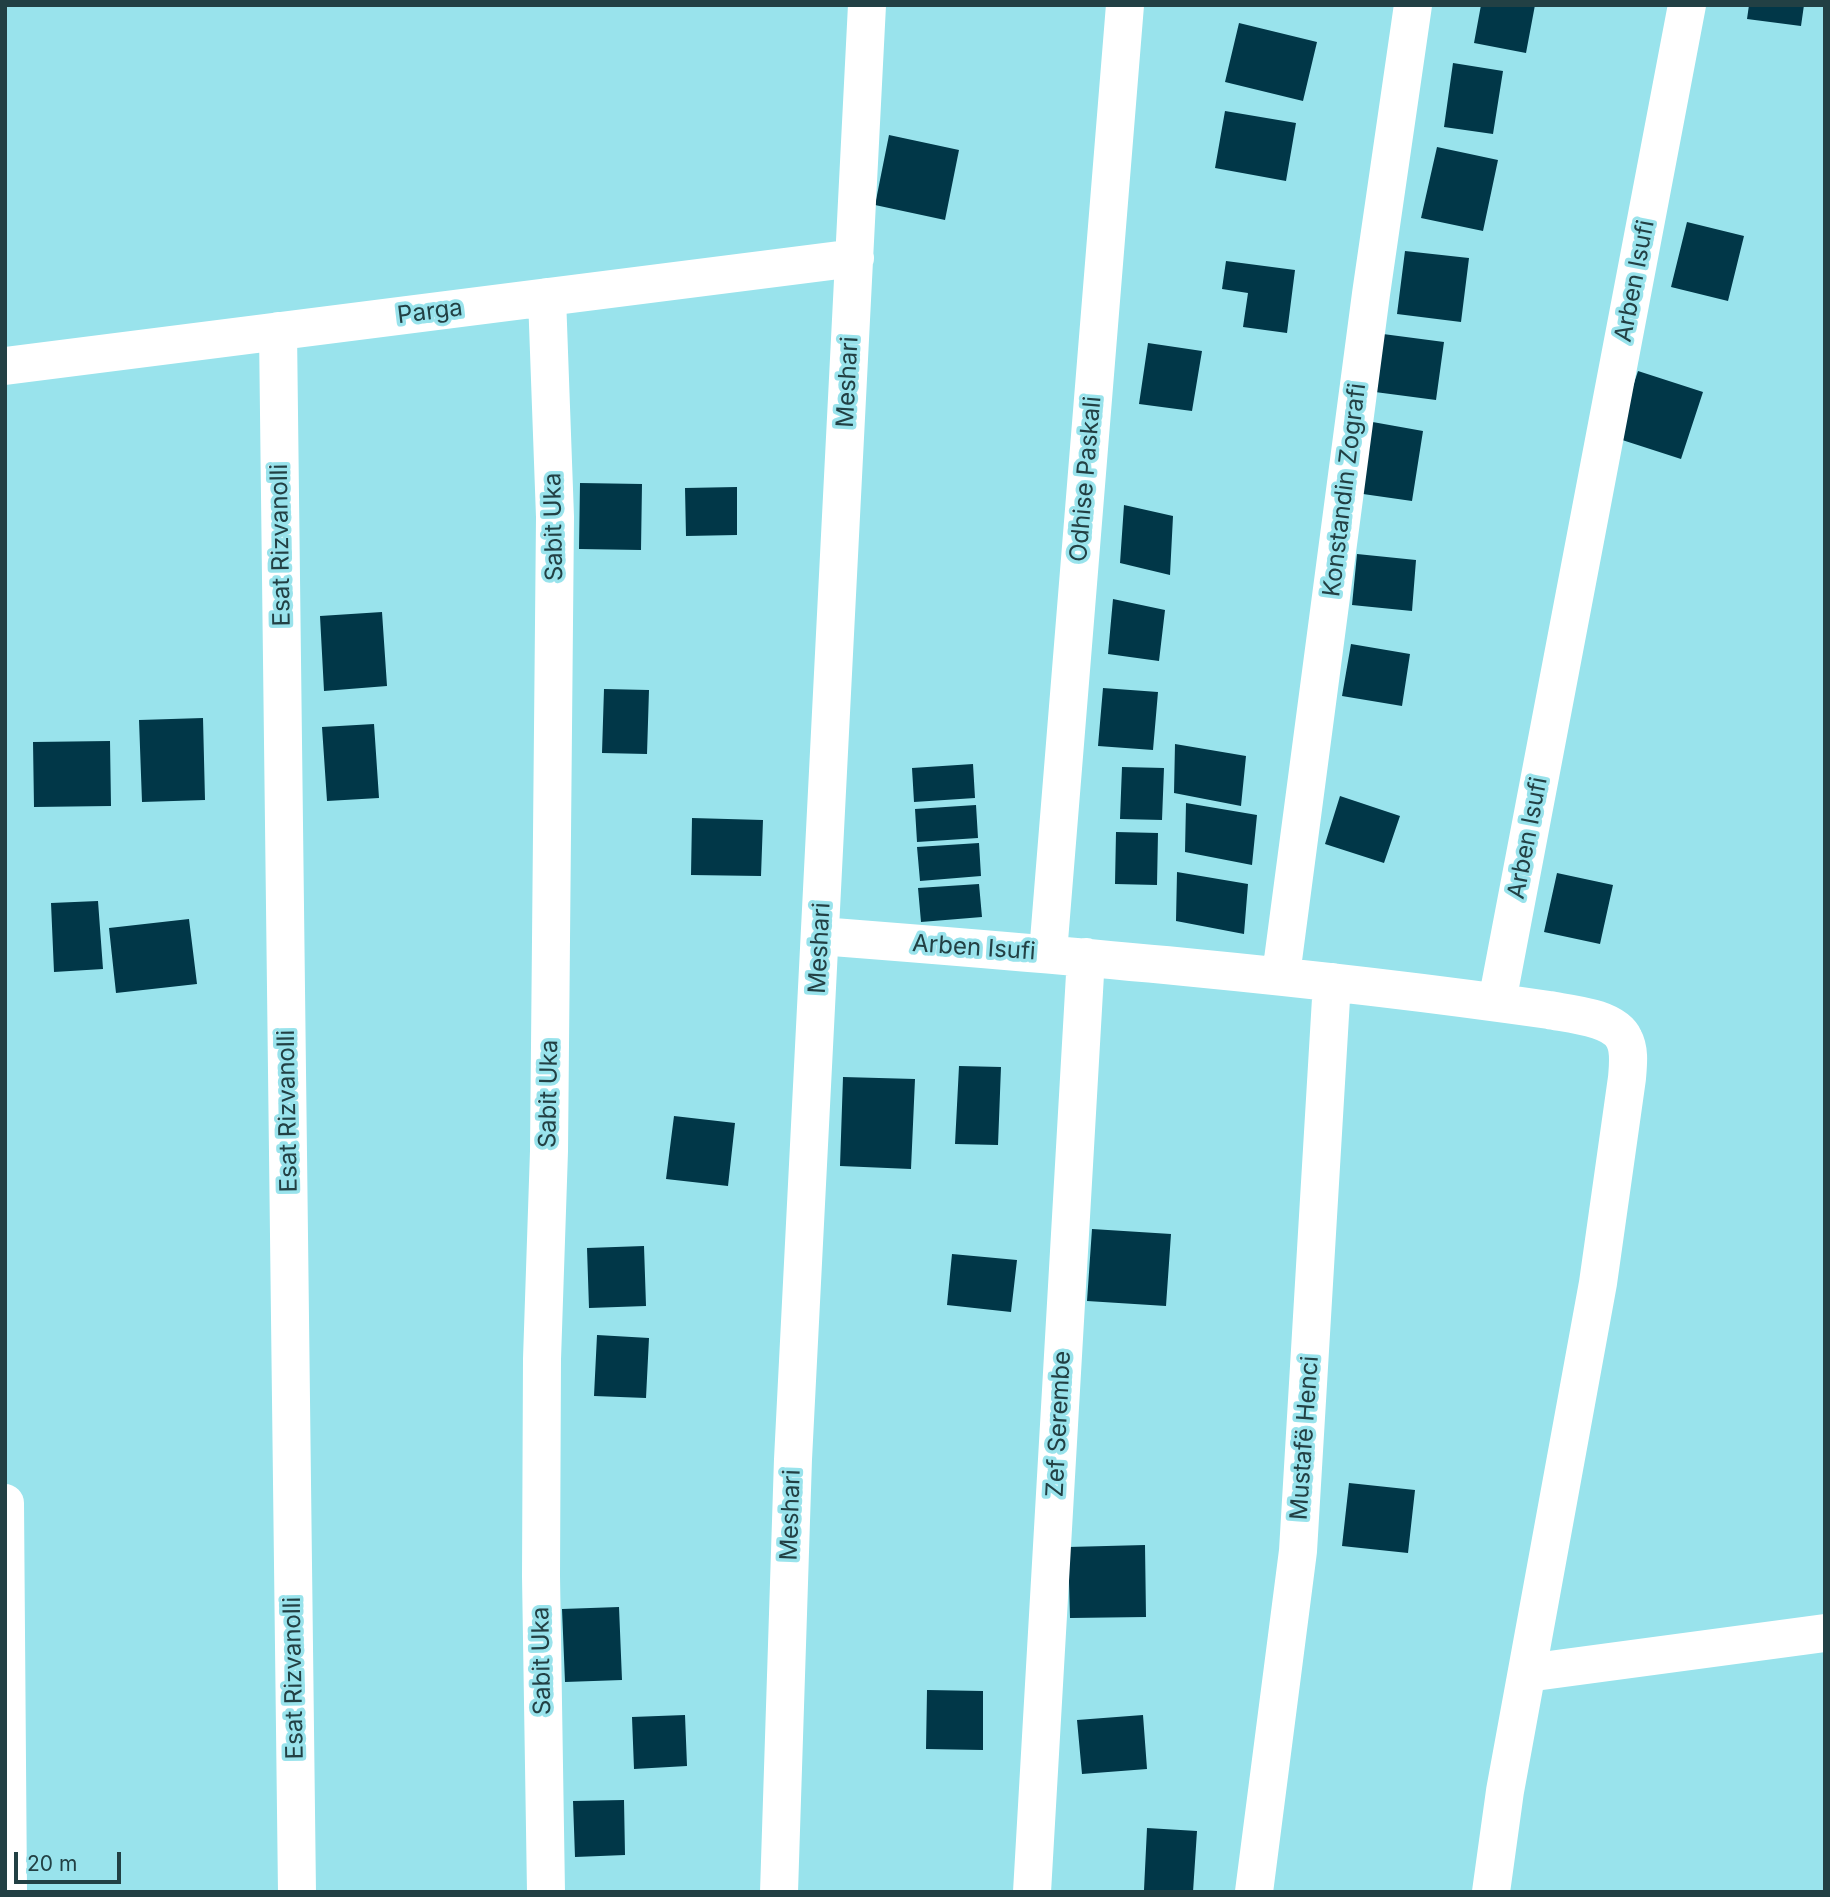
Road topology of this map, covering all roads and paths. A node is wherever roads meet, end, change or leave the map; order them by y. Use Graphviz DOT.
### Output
graph roads {
  1 [pos="867,5"];
  2 [pos="1125,5"];
  3 [pos="1413,5"];
  4 [pos="1687,5"];
  5 [pos="855,258"];
  6 [pos="547,297"];
  7 [pos="278,331"];
  8 [pos="5,366"];
  9 [pos="820,936"];
  10 [pos="1048,953"];
  11 [pos="1086,957"];
  12 [pos="1281,975"];
  13 [pos="1332,982"];
  14 [pos="1497,1002"];
  15 [pos="5,1503"];
  16 [pos="1825,1633"];
  17 [pos="1527,1673"];
  18 [pos="8,1892"];
  19 [pos="297,1892"];
  20 [pos="546,1892"];
  21 [pos="779,1892"];
  22 [pos="1032,1892"];
  23 [pos="1254,1892"];
  24 [pos="1491,1892"];
  1 -- 5 [label="street, Meshari"];
  2 -- 10 [label="street, Odhise Paskali"];
  3 -- 12 [label="street, Konstandin Zografi"];
  4 -- 14 [label="street, Arben Isufi"];
  5 -- 6 [label="street, Parga"];
  5 -- 9 [label="street, Meshari"];
  6 -- 7 [label="street, Parga"];
  6 -- 20 [label="street, Sabit Uka"];
  7 -- 8 [label="street, Parga"];
  7 -- 19 [label="street, Esat Rizvanolli"];
  9 -- 10 [label="street, Arben Isufi"];
  9 -- 21 [label="street, Meshari"];
  10 -- 11 [label="street, Arben Isufi"];
  11 -- 12 [label="street, Arben Isufi"];
  11 -- 22 [label="street, Zef Serembe"];
  12 -- 13 [label="street, Arben Isufi"];
  13 -- 14 [label="street, Arben Isufi"];
  13 -- 23 [label="street, Mustafë Henci"];
  14 -- 17 [label="street"];
  15 -- 18 [label="street"];
  16 -- 17 [label="street"];
  17 -- 24 [label="street"];
}
